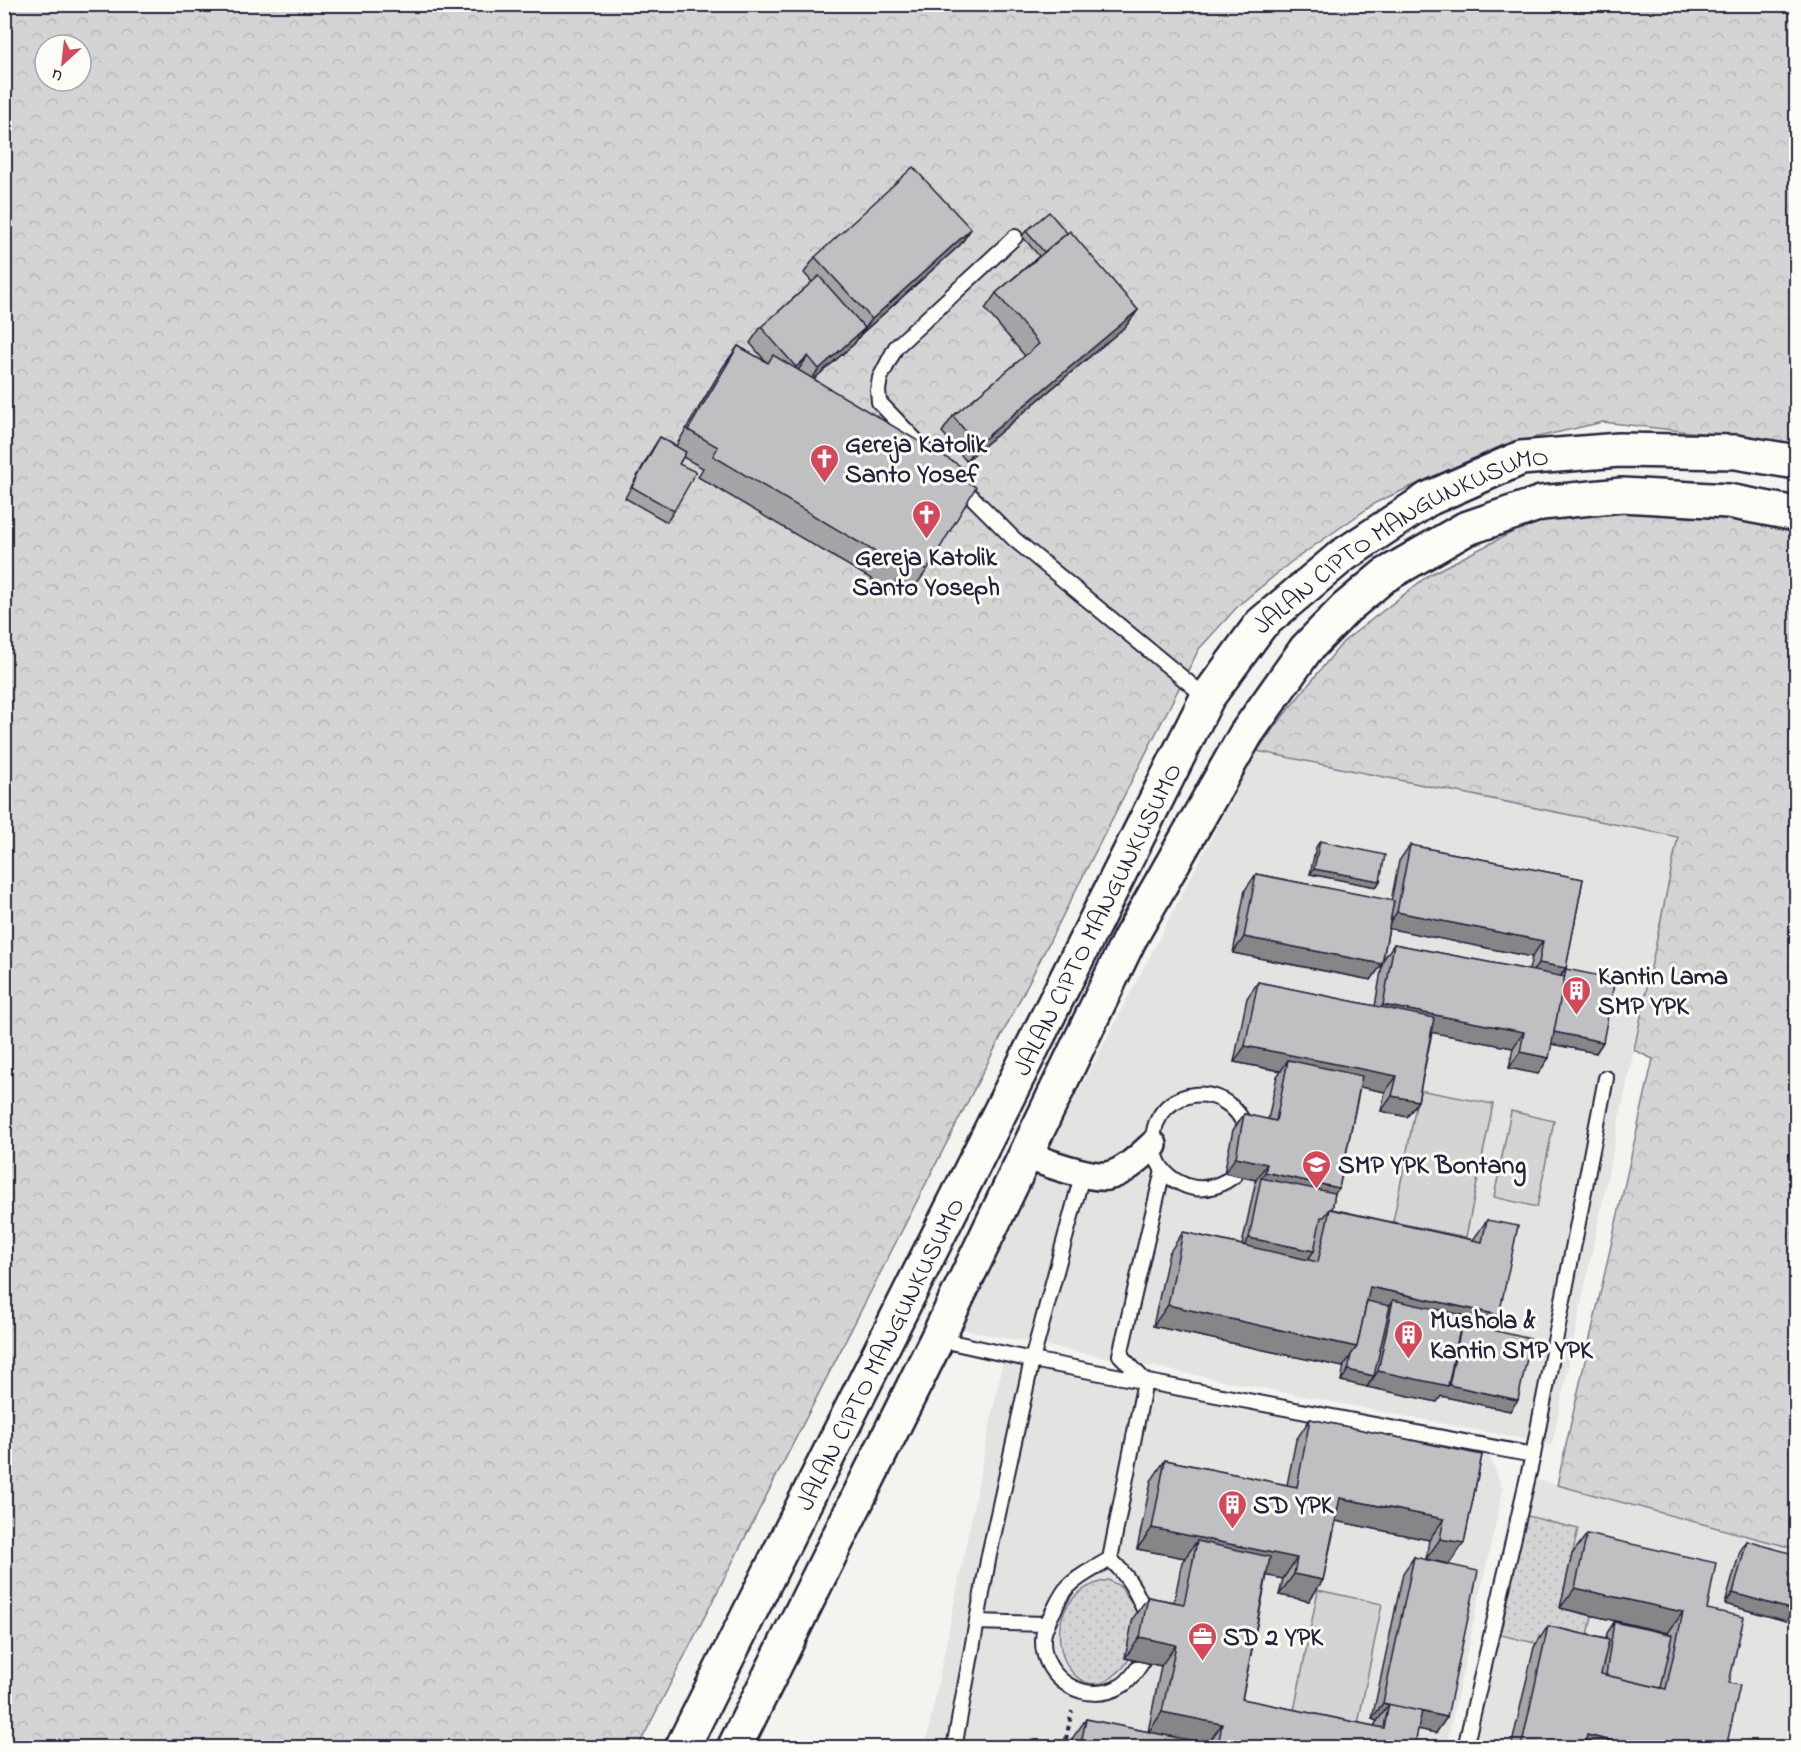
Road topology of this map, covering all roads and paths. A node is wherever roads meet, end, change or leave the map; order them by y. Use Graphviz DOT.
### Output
graph roads {
  1 [pos="1015,237"];
  2 [pos="1797,462"];
  3 [pos="1797,514"];
  4 [pos="1207,698"];
  5 [pos="1606,1078"];
  6 [pos="1248,1134"];
  7 [pos="1026,1155"];
  8 [pos="1158,1157"];
  9 [pos="1083,1172"];
  10 [pos="1235,1175"];
  11 [pos="937,1339"];
  12 [pos="1120,1355"];
  13 [pos="1032,1360"];
  14 [pos="1105,1373"];
  15 [pos="1145,1381"];
  16 [pos="1533,1455"];
  17 [pos="1110,1559"];
  18 [pos="1145,1612"];
  19 [pos="977,1622"];
  20 [pos="1046,1624"];
  21 [pos="1142,1662"];
  22 [pos="1076,1690"];
  23 [pos="682,1748"];
  24 [pos="734,1748"];
  25 [pos="954,1748"];
  26 [pos="1064,1748"];
  27 [pos="1465,1748"];
  1 -- 4 [label="lane"];
  2 -- 4 [label="street, JALAN CIPTO MANGUNKUSUMO"];
  3 -- 7 [label="street, JALAN CIPTO MANGUNKUSUMO"];
  4 -- 23 [label="street, JALAN CIPTO MANGUNKUSUMO"];
  5 -- 16 [label="lane"];
  6 -- 8 [label="lane"];
  7 -- 9 [label="street"];
  7 -- 11 [label="street, JALAN CIPTO MANGUNKUSUMO"];
  8 -- 9 [label="street"];
  8 -- 10 [label="lane"];
  8 -- 12 [label="lane"];
  9 -- 13 [label="lane"];
  11 -- 13 [label="lane"];
  11 -- 24 [label="street, JALAN CIPTO MANGUNKUSUMO"];
  12 -- 14 [label="lane"];
  12 -- 15 [label="lane"];
  13 -- 14 [label="lane"];
  13 -- 19 [label="lane"];
  14 -- 15 [label="lane"];
  15 -- 16 [label="lane"];
  15 -- 17 [label="lane"];
  16 -- 27 [label="lane"];
  17 -- 18 [label="lane"];
  17 -- 20 [label="lane"];
  19 -- 20 [label="lane"];
  19 -- 25 [label="lane"];
  20 -- 22 [label="lane"];
  21 -- 22 [label="lane"];
  22 -- 26 [label="path"];
}
